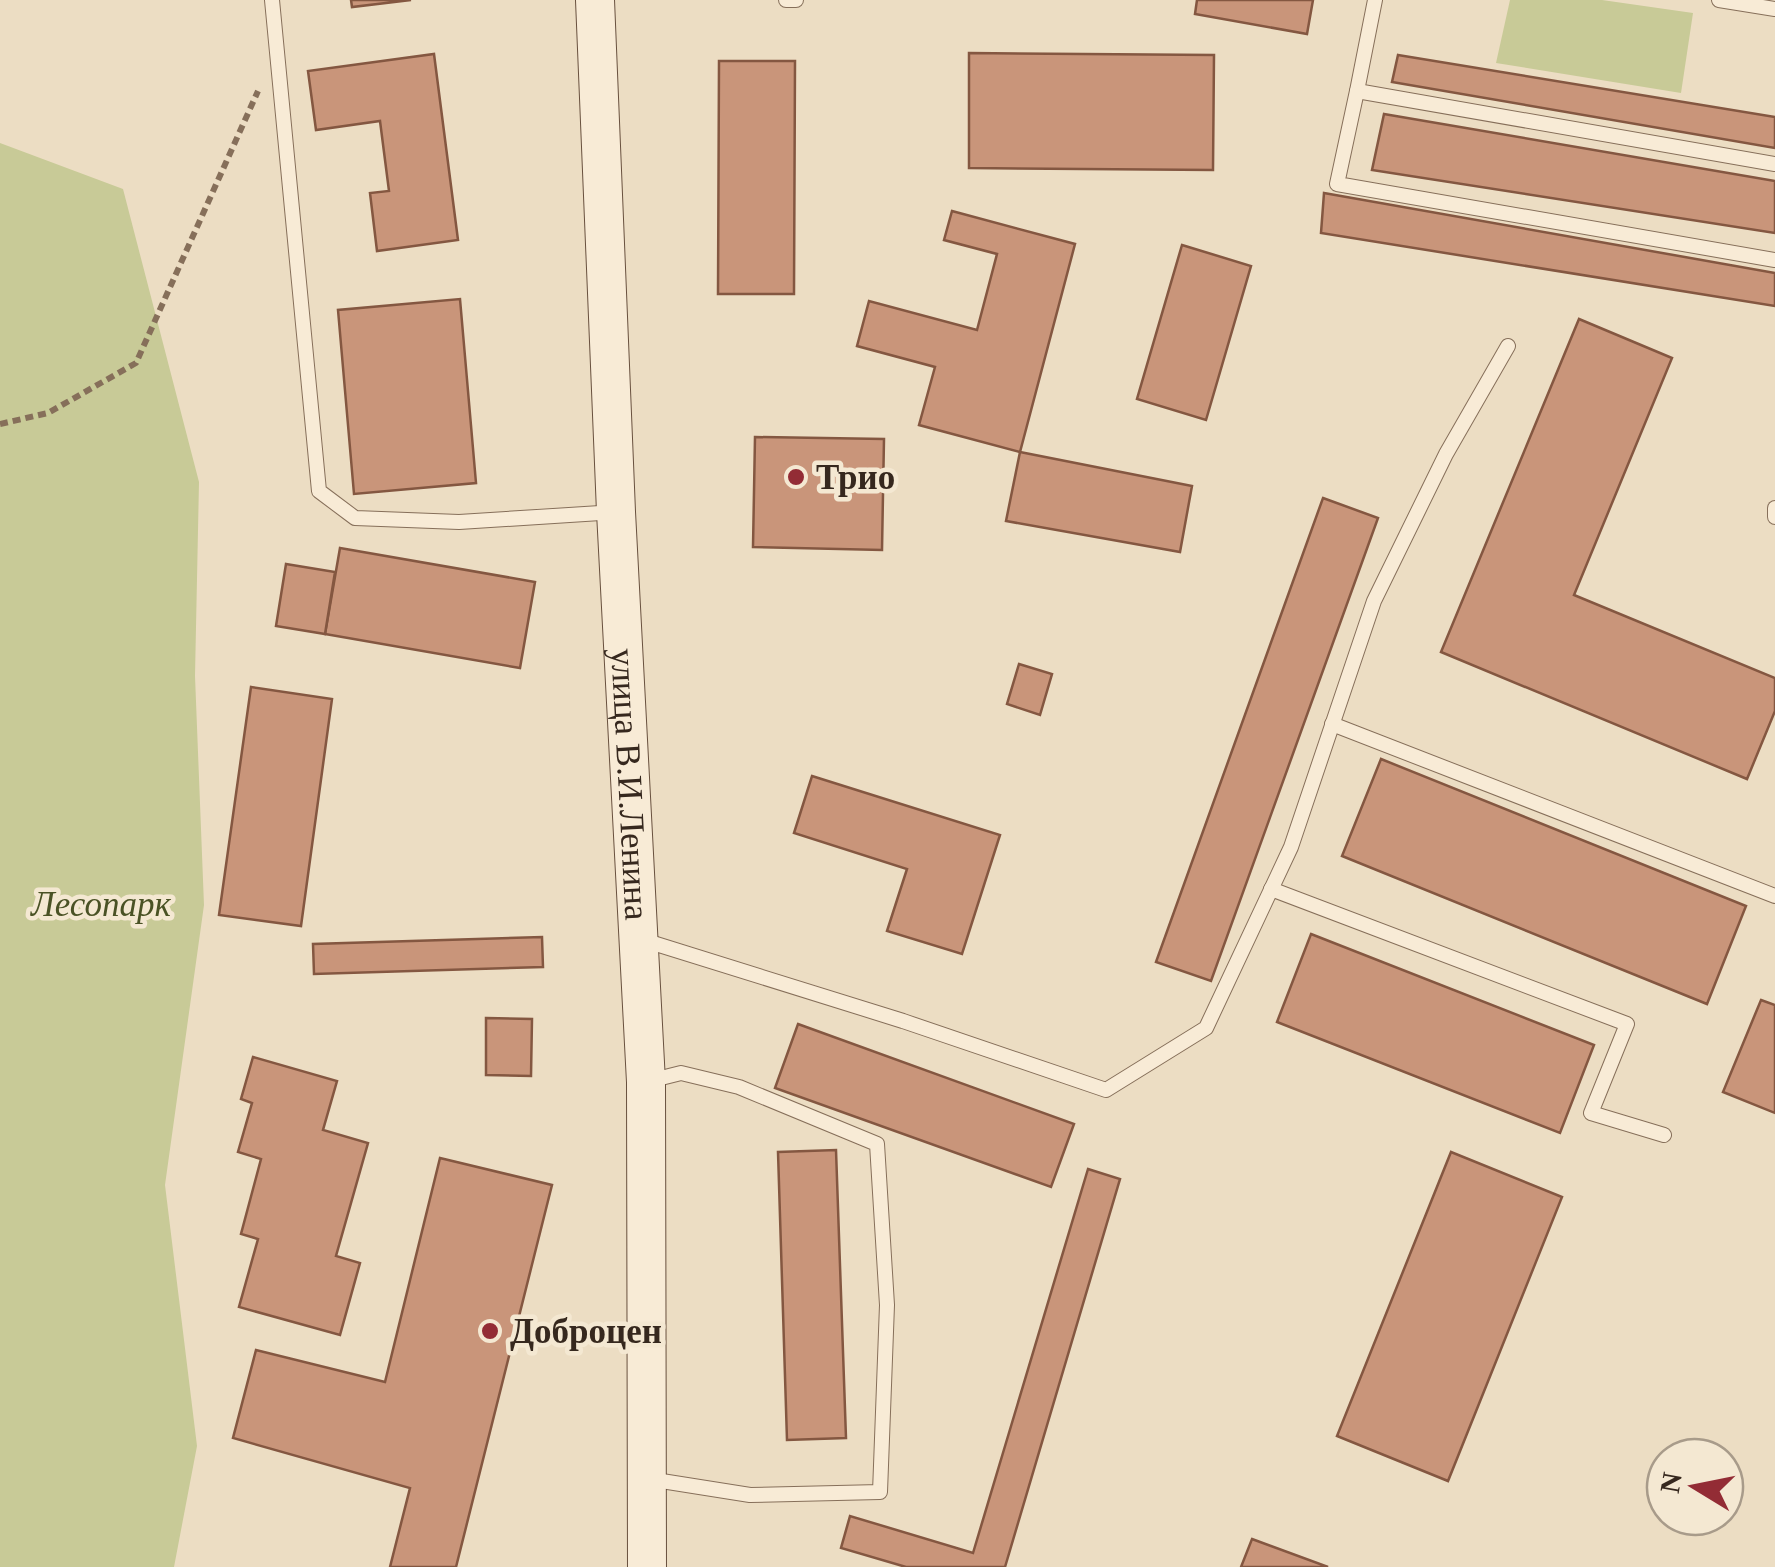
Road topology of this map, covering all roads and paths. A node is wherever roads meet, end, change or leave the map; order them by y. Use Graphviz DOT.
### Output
graph roads {
  1 [pos="272,0"];
  2 [pos="595,0"];
  3 [pos="786,0"];
  4 [pos="796,0"];
  5 [pos="1375,0"];
  6 [pos="1719,0"];
  7 [pos="1775,9"];
  8 [pos="276,49"];
  9 [pos="1358,90"];
  10 [pos="1775,164"];
  11 [pos="1775,260"];
  12 [pos="1508,346"];
  13 [pos="0,424"];
  14 [pos="1775,508"];
  15 [pos="616,512"];
  16 [pos="1775,517"];
  17 [pos="1332,724"];
  18 [pos="1271,890"];
  19 [pos="1775,896"];
  20 [pos="639,938"];
  21 [pos="646,1082"];
  22 [pos="1664,1135"];
  23 [pos="648,1479"];
  24 [pos="647,1567"];
  1 -- 8 [label="lane"];
  2 -- 15 [label="main road, улица В.И.Ленина"];
  3 -- 4 [label="lane"];
  5 -- 9 [label="lane"];
  6 -- 7 [label="lane"];
  8 -- 13 [label="path"];
  8 -- 15 [label="lane"];
  9 -- 10 [label="lane"];
  9 -- 11 [label="lane"];
  12 -- 17 [label="lane"];
  14 -- 16 [label="lane"];
  15 -- 20 [label="main road, улица В.И.Ленина"];
  17 -- 18 [label="lane"];
  17 -- 19 [label="lane"];
  18 -- 20 [label="lane"];
  18 -- 22 [label="lane"];
  20 -- 21 [label="main road, улица В.И.Ленина"];
  21 -- 23 [label="main road, улица В.И.Ленина"];
  21 -- 23 [label="lane"];
  23 -- 24 [label="main road, улица В.И.Ленина"];
}
